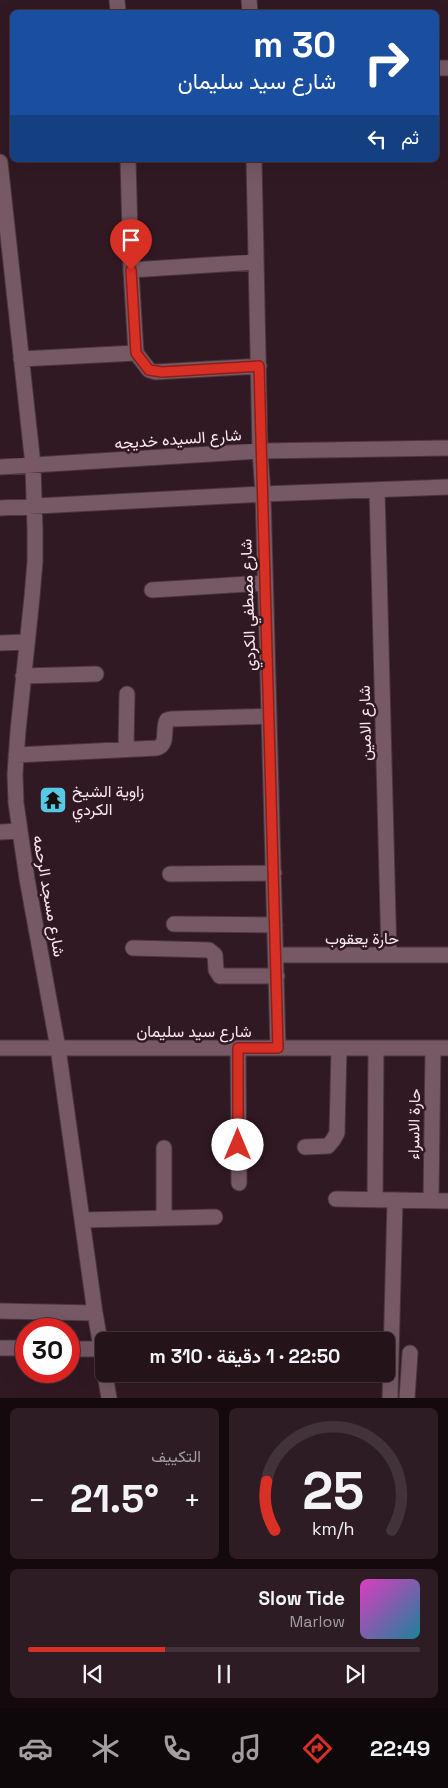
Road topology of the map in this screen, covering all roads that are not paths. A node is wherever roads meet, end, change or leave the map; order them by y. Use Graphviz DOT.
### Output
graph roads {
  1 [pos="0,161"];
  2 [pos="128,162"];
  3 [pos="254,162"];
  4 [pos="4,232"];
  5 [pos="256,262"];
  6 [pos="131,270"];
  7 [pos="136,353"];
  8 [pos="21,359"];
  9 [pos="259,366"];
  10 [pos="448,448"];
  11 [pos="260,451"];
  12 [pos="33,465"];
  13 [pos="0,467"];
  14 [pos="448,487"];
  15 [pos="377,490"];
  16 [pos="263,494"];
  17 [pos="34,507"];
  18 [pos="0,508"];
  19 [pos="266,583"];
  20 [pos="152,590"];
  21 [pos="26,642"];
  22 [pos="0,643"];
  23 [pos="96,674"];
  24 [pos="23,676"];
  25 [pos="127,694"];
  26 [pos="269,716"];
  27 [pos="126,749"];
  28 [pos="16,755"];
  29 [pos="7,775"];
  30 [pos="19,831"];
  31 [pos="0,832"];
  32 [pos="274,873"];
  33 [pos="170,874"];
  34 [pos="174,924"];
  35 [pos="275,924"];
  36 [pos="133,948"];
  37 [pos="389,955"];
  38 [pos="448,955"];
  39 [pos="276,956"];
  40 [pos="277,976"];
  41 [pos="0,1048"];
  42 [pos="58,1048"];
  43 [pos="238,1048"];
  44 [pos="278,1048"];
  45 [pos="339,1048"];
  46 [pos="376,1048"];
  47 [pos="441,1048"];
  48 [pos="306,1147"];
  49 [pos="164,1148"];
  50 [pos="239,1183"];
  51 [pos="336,1200"];
  52 [pos="375,1200"];
  53 [pos="395,1200"];
  54 [pos="431,1200"];
  55 [pos="448,1201"];
  56 [pos="215,1217"];
  57 [pos="164,1218"];
  58 [pos="82,1220"];
  59 [pos="0,1311"];
  60 [pos="95,1314"];
  61 [pos="98,1332"];
  62 [pos="0,1348"];
  63 [pos="15,1348"];
  64 [pos="80,1349"];
  65 [pos="95,1349"];
  66 [pos="410,1353"];
  67 [pos="106,1382"];
  68 [pos="109,1398"];
  69 [pos="390,1398"];
  70 [pos="407,1398"];
  1 -- 4 [label="street, شارع مسجد الرحمه"];
  2 -- 6 [label="street"];
  3 -- 5 [label="street, شارع مصطفي الكردي"];
  4 -- 8 [label="street, شارع مسجد الرحمه"];
  5 -- 6 [label="street"];
  5 -- 9 [label="street, شارع مصطفي الكردي"];
  6 -- 7 [label="street"];
  7 -- 8 [label="street"];
  7 -- 9 [label="street"];
  8 -- 12 [label="street, شارع مسجد الرحمه"];
  9 -- 11 [label="street, شارع مصطفي الكردي"];
  10 -- 11 [label="street, شارع السيده خديجه"];
  11 -- 12 [label="street, شارع السيده خديجه"];
  11 -- 16 [label="street, شارع مصطفي الكردي"];
  12 -- 13 [label="street, شارع السيده خديجه"];
  12 -- 17 [label="street, شارع مسجد الرحمه"];
  14 -- 15 [label="street"];
  15 -- 16 [label="street"];
  15 -- 37 [label="street, شارع الامين"];
  16 -- 17 [label="street"];
  16 -- 19 [label="street, شارع مصطفي الكردي"];
  17 -- 18 [label="street"];
  17 -- 21 [label="street, شارع مسجد الرحمه"];
  19 -- 20 [label="street"];
  19 -- 26 [label="street, شارع مصطفي الكردي"];
  21 -- 22 [label="street"];
  21 -- 24 [label="street, شارع مسجد الرحمه"];
  23 -- 24 [label="street"];
  24 -- 28 [label="street, شارع مسجد الرحمه"];
  25 -- 27 [label="street"];
  26 -- 27 [label="street"];
  26 -- 32 [label="street, شارع مصطفي الكردي"];
  27 -- 28 [label="street"];
  28 -- 29 [label="street, شارع مسجد الرحمه"];
  29 -- 30 [label="street, شارع مسجد الرحمه"];
  30 -- 31 [label="street"];
  30 -- 42 [label="street, شارع مسجد الرحمه"];
  32 -- 33 [label="street"];
  32 -- 35 [label="street, شارع مصطفي الكردي"];
  34 -- 35 [label="street"];
  35 -- 39 [label="street, شارع مصطفي الكردي"];
  36 -- 40 [label="street"];
  37 -- 38 [label="street, حارة يعقوب"];
  37 -- 39 [label="street, حارة يعقوب"];
  39 -- 40 [label="street, شارع مصطفي الكردي"];
  40 -- 44 [label="street, شارع مصطفي الكردي"];
  41 -- 42 [label="street, شارع سيد سليمان"];
  42 -- 43 [label="street, شارع سيد سليمان"];
  42 -- 58 [label="street, شارع مسجد الرحمه"];
  43 -- 44 [label="street, شارع سيد سليمان"];
  43 -- 50 [label="street"];
  44 -- 45 [label="street, شارع سيد سليمان"];
  45 -- 46 [label="street, شارع سيد سليمان"];
  45 -- 48 [label="street"];
  46 -- 47 [label="street, شارع سيد سليمان"];
  46 -- 52 [label="street"];
  47 -- 54 [label="street, حارة الاسراء"];
  49 -- 57 [label="street"];
  51 -- 52 [label="street"];
  52 -- 53 [label="street"];
  53 -- 54 [label="street"];
  53 -- 69 [label="street"];
  54 -- 55 [label="street"];
  56 -- 57 [label="street"];
  57 -- 58 [label="street"];
  58 -- 60 [label="street, شارع مسجد الرحمه"];
  59 -- 60 [label="street"];
  60 -- 61 [label="street, شارع مسجد الرحمه"];
  62 -- 63 [label="street"];
  64 -- 65 [label="street"];
  66 -- 70 [label="street"];
  67 -- 68 [label="street"];
}
